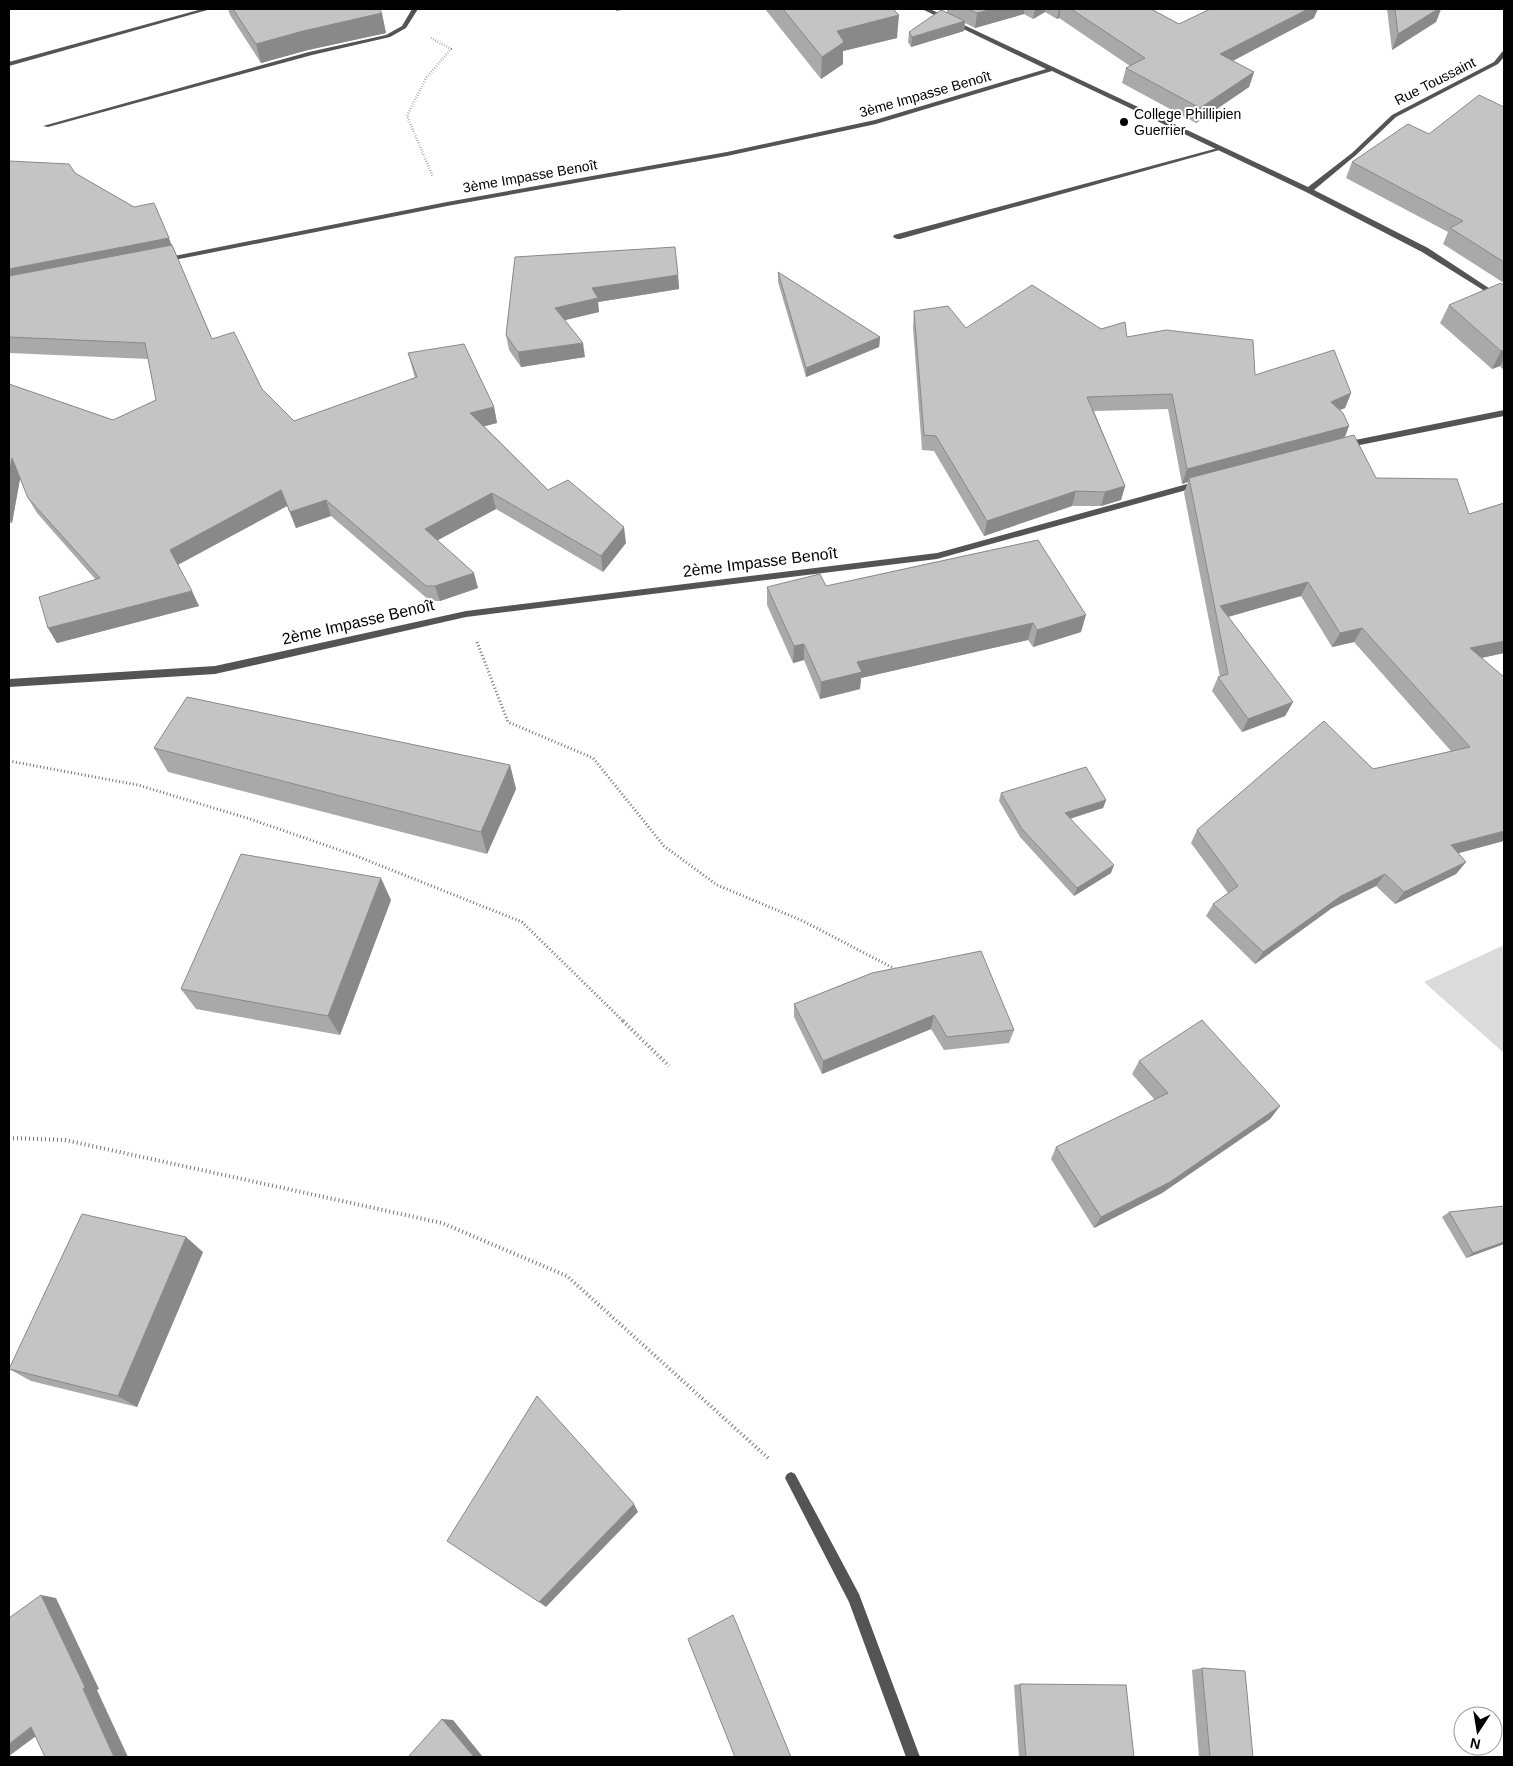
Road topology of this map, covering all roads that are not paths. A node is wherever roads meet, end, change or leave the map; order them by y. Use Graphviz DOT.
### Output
graph roads {
  1 [pos="208,9"];
  2 [pos="415,9"];
  3 [pos="925,9"];
  4 [pos="1504,53"];
  5 [pos="9,64"];
  6 [pos="1052,69"];
  7 [pos="46,126"];
  8 [pos="1220,149"];
  9 [pos="1309,190"];
  10 [pos="897,237"];
  11 [pos="155,262"];
  12 [pos="1504,301"];
  13 [pos="1504,413"];
  14 [pos="1332,448"];
  15 [pos="1210,481"];
  16 [pos="9,682"];
  17 [pos="791,1478"];
  18 [pos="913,1757"];
  1 -- 5 [label="street"];
  2 -- 7 [label="street"];
  3 -- 6 [label="street"];
  4 -- 9 [label="street, Rue Toussaint"];
  6 -- 8 [label="street"];
  6 -- 11 [label="street, 3ème Impasse Benoît"];
  8 -- 9 [label="street"];
  8 -- 10 [label="street"];
  9 -- 12 [label="street"];
  13 -- 14 [label="street"];
  15 -- 16 [label="street, 2ème Impasse Benoît"];
  17 -- 18 [label="street"];
}
